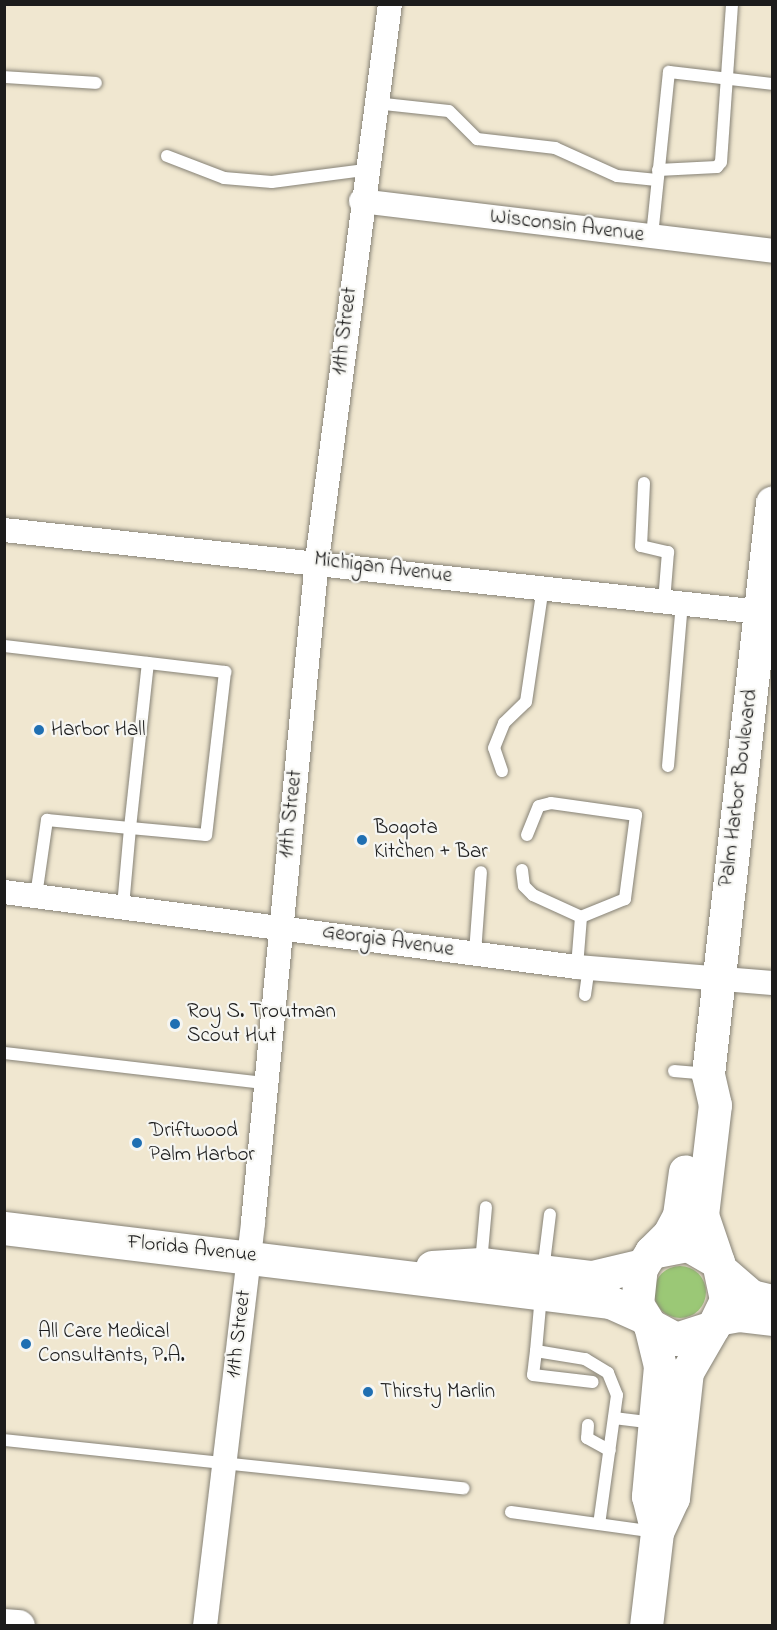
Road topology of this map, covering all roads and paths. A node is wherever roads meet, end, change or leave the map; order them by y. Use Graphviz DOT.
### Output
graph roads {
  1 [pos="390,4"];
  2 [pos="732,4"];
  3 [pos="4,77"];
  4 [pos="726,79"];
  5 [pos="96,83"];
  6 [pos="772,84"];
  7 [pos="375,103"];
  8 [pos="167,156"];
  9 [pos="365,170"];
  10 [pos="658,175"];
  11 [pos="361,201"];
  12 [pos="652,236"];
  13 [pos="772,251"];
  14 [pos="644,483"];
  15 [pos="772,503"];
  16 [pos="4,530"];
  17 [pos="316,560"];
  18 [pos="543,587"];
  19 [pos="673,603"];
  20 [pos="760,612"];
  21 [pos="4,646"];
  22 [pos="148,663"];
  23 [pos="668,766"];
  24 [pos="502,771"];
  25 [pos="130,828"];
  26 [pos="527,835"];
  27 [pos="522,870"];
  28 [pos="481,872"];
  29 [pos="4,892"];
  30 [pos="36,896"];
  31 [pos="123,907"];
  32 [pos="581,917"];
  33 [pos="280,927"];
  34 [pos="475,954"];
  35 [pos="583,967"];
  36 [pos="716,981"];
  37 [pos="772,983"];
  38 [pos="585,995"];
  39 [pos="4,1053"];
  40 [pos="674,1071"];
  41 [pos="708,1074"];
  42 [pos="264,1083"];
  43 [pos="486,1207"];
  44 [pos="550,1214"];
  45 [pos="4,1228"];
  46 [pos="248,1255"];
  47 [pos="647,1258"];
  48 [pos="481,1264"];
  49 [pos="721,1267"];
  50 [pos="379,1270"];
  51 [pos="542,1284"];
  52 [pos="772,1301"];
  53 [pos="772,1320"];
  54 [pos="646,1321"];
  55 [pos="715,1323"];
  56 [pos="536,1351"];
  57 [pos="595,1365"];
  58 [pos="614,1418"];
  59 [pos="655,1423"];
  60 [pos="588,1425"];
  61 [pos="4,1440"];
  62 [pos="610,1451"];
  63 [pos="222,1464"];
  64 [pos="463,1488"];
  65 [pos="511,1512"];
  66 [pos="599,1524"];
  67 [pos="657,1532"];
  68 [pos="4,1624"];
  69 [pos="19,1626"];
  70 [pos="205,1626"];
  71 [pos="646,1626"];
  1 -- 7 [label="street, 11th Street"];
  2 -- 4 [label="lane"];
  3 -- 5 [label="lane"];
  4 -- 6 [label="lane"];
  4 -- 10 [label="lane"];
  4 -- 10 [label="lane"];
  7 -- 9 [label="street, 11th Street"];
  7 -- 10 [label="lane"];
  8 -- 9 [label="lane"];
  9 -- 11 [label="street, 11th Street"];
  10 -- 12 [label="lane"];
  11 -- 12 [label="street, Wisconsin Avenue"];
  11 -- 17 [label="street, 11th Street"];
  12 -- 13 [label="street, Wisconsin Avenue"];
  14 -- 19 [label="lane"];
  15 -- 20 [label="main road, Palm Harbor Boulevard"];
  16 -- 17 [label="street, Michigan Avenue"];
  17 -- 18 [label="street, Michigan Avenue"];
  17 -- 33 [label="street, 11th Street"];
  18 -- 19 [label="street, Michigan Avenue"];
  18 -- 24 [label="lane"];
  19 -- 20 [label="street, Michigan Avenue"];
  19 -- 23 [label="lane"];
  20 -- 36 [label="main road, Palm Harbor Boulevard"];
  21 -- 22 [label="lane"];
  22 -- 25 [label="lane"];
  22 -- 25 [label="lane"];
  25 -- 30 [label="lane"];
  25 -- 31 [label="lane"];
  26 -- 32 [label="lane"];
  27 -- 32 [label="lane"];
  28 -- 34 [label="lane"];
  29 -- 30 [label="street, Georgia Avenue"];
  30 -- 31 [label="street, Georgia Avenue"];
  31 -- 33 [label="street, Georgia Avenue"];
  32 -- 35 [label="lane"];
  33 -- 34 [label="street, Georgia Avenue"];
  33 -- 42 [label="street, 11th Street"];
  34 -- 35 [label="street, Georgia Avenue"];
  35 -- 36 [label="street, Georgia Avenue"];
  35 -- 38 [label="lane"];
  36 -- 37 [label="street, Georgia Avenue"];
  36 -- 41 [label="main road, Palm Harbor Boulevard"];
  39 -- 42 [label="lane"];
  40 -- 41 [label="lane"];
  41 -- 47 [label="main road, Palm Harbor Boulevard"];
  41 -- 49 [label="main road, Palm Harbor Boulevard"];
  42 -- 46 [label="street, 11th Street"];
  43 -- 48 [label="lane"];
  44 -- 51 [label="lane"];
  45 -- 46 [label="main road, Florida Avenue"];
  46 -- 50 [label="main road, Florida Avenue"];
  46 -- 63 [label="street, 11th Street"];
  47 -- 49 [label="main road"];
  47 -- 51 [label="main road, Florida Avenue"];
  47 -- 54 [label="main road"];
  48 -- 50 [label="main road, Florida Avenue"];
  48 -- 51 [label="main road, Florida Avenue"];
  49 -- 52 [label="street"];
  49 -- 55 [label="main road"];
  50 -- 51 [label="main road, Florida Avenue"];
  51 -- 54 [label="main road, Florida Avenue"];
  51 -- 56 [label="lane"];
  53 -- 55 [label="street"];
  54 -- 55 [label="main road"];
  54 -- 59 [label="main road"];
  55 -- 67 [label="main road"];
  56 -- 57 [label="lane"];
  56 -- 57 [label="lane"];
  57 -- 58 [label="lane"];
  58 -- 59 [label="lane"];
  58 -- 62 [label="lane"];
  59 -- 67 [label="main road"];
  60 -- 62 [label="lane"];
  61 -- 63 [label="lane"];
  62 -- 66 [label="lane"];
  63 -- 64 [label="lane"];
  63 -- 70 [label="street, 11th Street"];
  65 -- 66 [label="lane"];
  66 -- 67 [label="lane"];
  67 -- 71 [label="main road"];
  68 -- 69 [label="street"];
}
